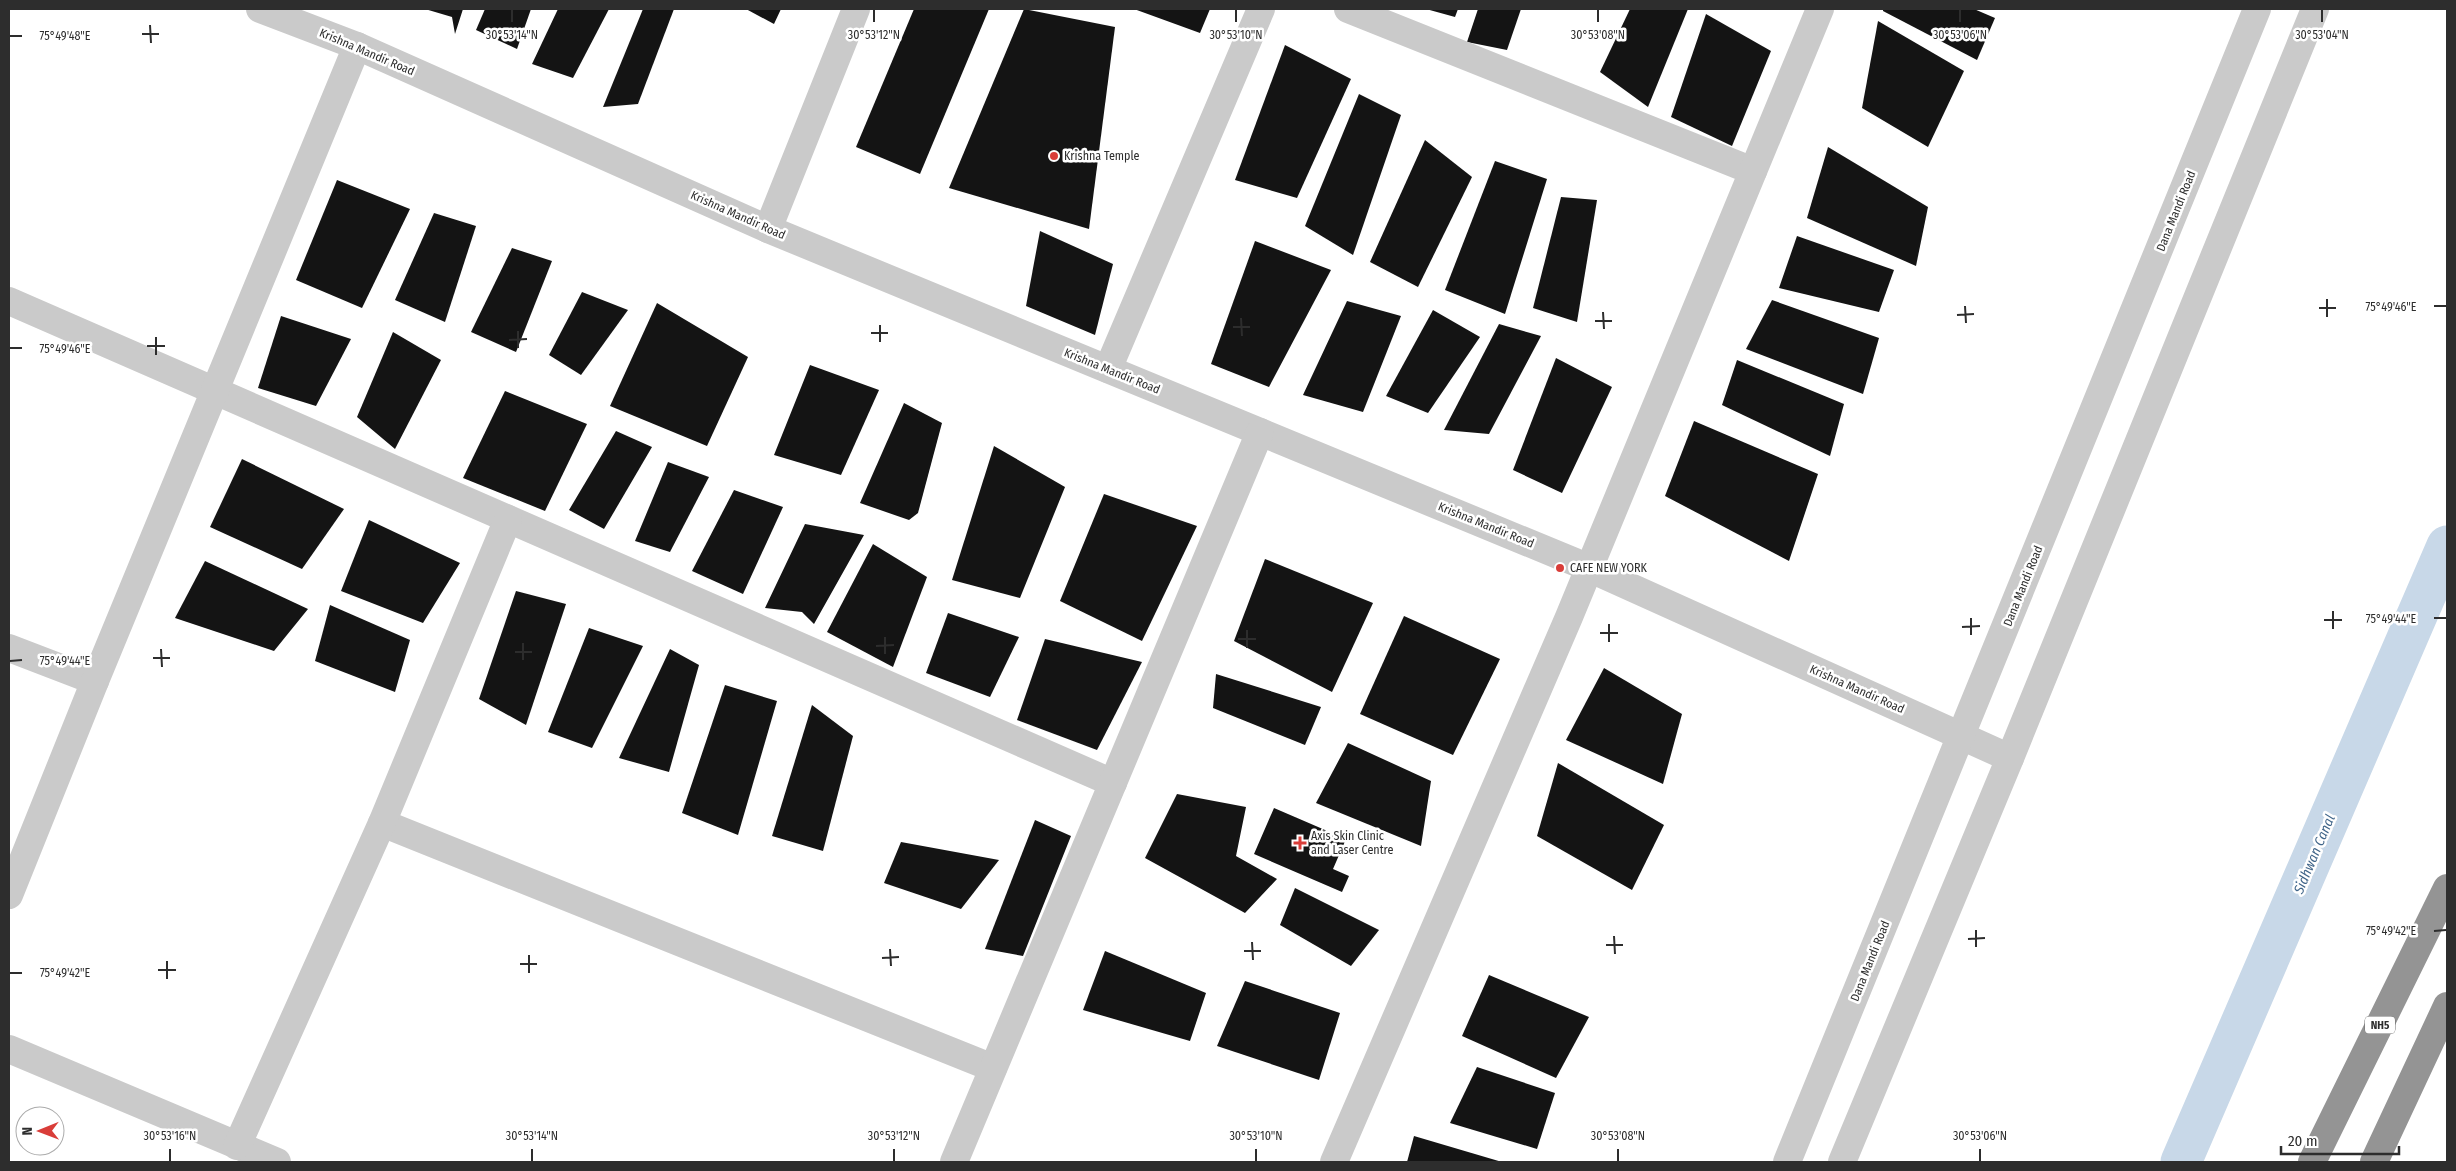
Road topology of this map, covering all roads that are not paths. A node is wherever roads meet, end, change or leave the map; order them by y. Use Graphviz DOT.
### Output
graph roads {
  1 [pos="260,9"];
  2 [pos="856,9"];
  3 [pos="1261,9"];
  4 [pos="1348,9"];
  5 [pos="1820,9"];
  6 [pos="2258,9"];
  7 [pos="2315,9"];
  8 [pos="357,46"];
  9 [pos="1753,171"];
  10 [pos="768,229"];
  11 [pos="9,300"];
  12 [pos="1108,369"];
  13 [pos="214,391"];
  14 [pos="1260,432"];
  15 [pos="508,519"];
  16 [pos="1589,568"];
  17 [pos="9,648"];
  18 [pos="94,680"];
  19 [pos="1962,736"];
  20 [pos="2010,758"];
  21 [pos="1114,783"];
  22 [pos="382,823"];
  23 [pos="2447,888"];
  24 [pos="9,896"];
  25 [pos="2447,1006"];
  26 [pos="9,1049"];
  27 [pos="993,1068"];
  28 [pos="237,1146"];
  29 [pos="277,1162"];
  30 [pos="954,1162"];
  31 [pos="1334,1162"];
  32 [pos="1788,1162"];
  33 [pos="1842,1162"];
  34 [pos="2312,1162"];
  35 [pos="2374,1162"];
  1 -- 8 [label="street, Krishna Mandir Road"];
  2 -- 10 [label="street"];
  3 -- 12 [label="street"];
  4 -- 9 [label="street"];
  5 -- 9 [label="street"];
  6 -- 19 [label="street, Dana Mandi Road"];
  7 -- 20 [label="street"];
  8 -- 10 [label="street, Krishna Mandir Road"];
  8 -- 13 [label="street"];
  9 -- 16 [label="street"];
  10 -- 12 [label="street, Krishna Mandir Road"];
  11 -- 13 [label="street"];
  12 -- 14 [label="street, Krishna Mandir Road"];
  13 -- 15 [label="street"];
  13 -- 18 [label="street"];
  14 -- 16 [label="street, Krishna Mandir Road"];
  14 -- 21 [label="street"];
  15 -- 21 [label="street"];
  15 -- 22 [label="street"];
  16 -- 19 [label="street, Krishna Mandir Road"];
  16 -- 31 [label="street"];
  17 -- 18 [label="street"];
  18 -- 24 [label="street"];
  19 -- 20 [label="street, Krishna Mandir Road"];
  19 -- 32 [label="street, Dana Mandi Road"];
  20 -- 33 [label="street"];
  21 -- 27 [label="street"];
  22 -- 27 [label="street"];
  22 -- 28 [label="street"];
  23 -- 34 [label="highway, NH5"];
  25 -- 35 [label="highway"];
  26 -- 28 [label="street"];
  27 -- 30 [label="street"];
  28 -- 29 [label="street"];
}
